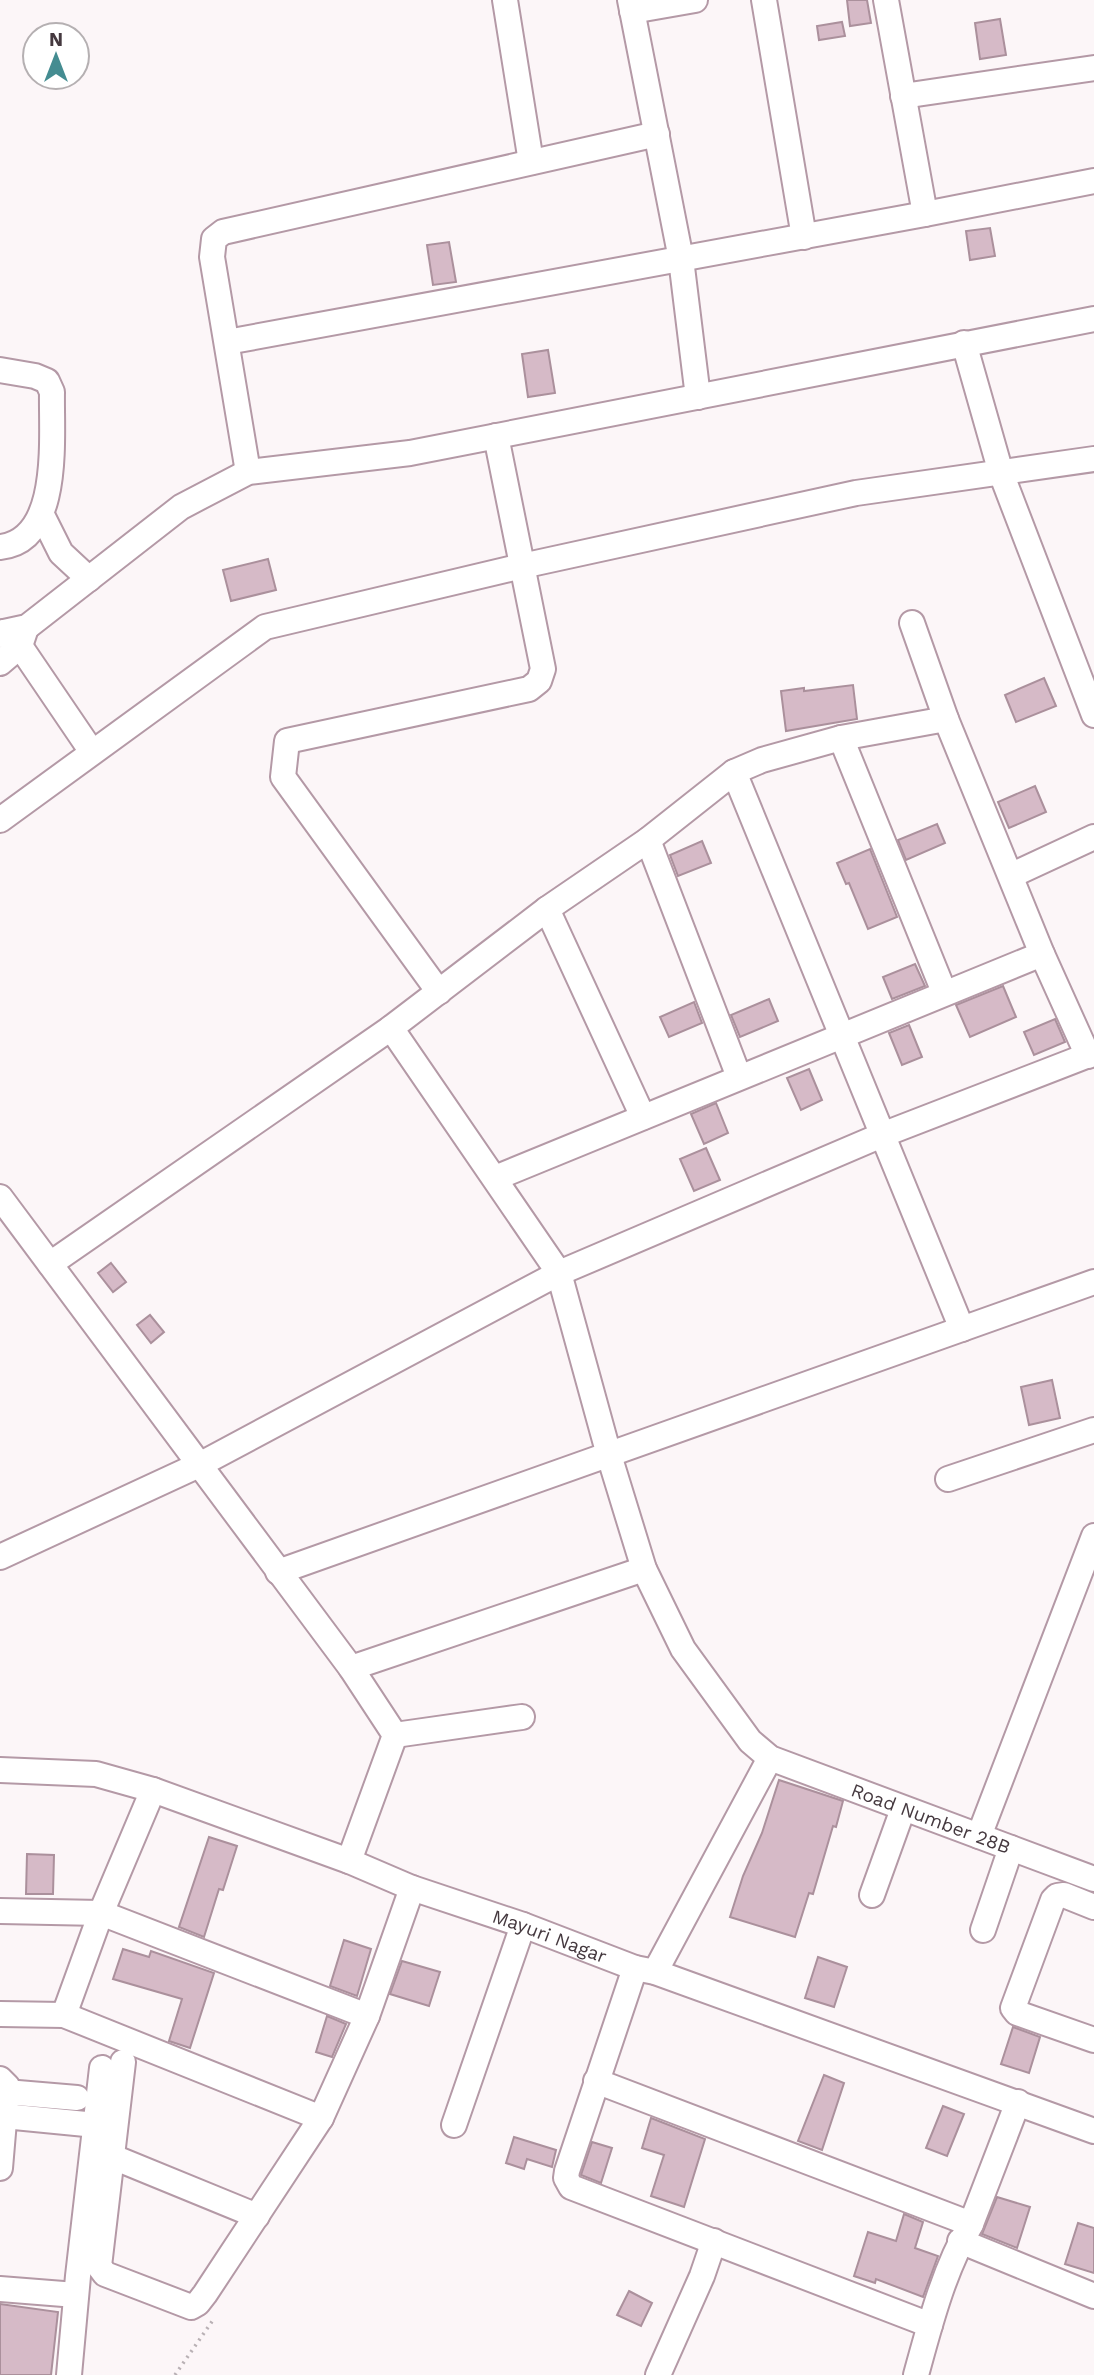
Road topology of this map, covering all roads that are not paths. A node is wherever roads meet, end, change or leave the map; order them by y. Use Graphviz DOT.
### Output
graph roads {
  1 [pos="505,0"];
  2 [pos="695,0"];
  3 [pos="764,0"];
  4 [pos="886,0"];
  5 [pos="631,6"];
  6 [pos="1094,68"];
  7 [pos="903,96"];
  8 [pos="657,134"];
  9 [pos="531,162"];
  10 [pos="1094,181"];
  11 [pos="925,214"];
  12 [pos="804,236"];
  13 [pos="681,259"];
  14 [pos="1094,319"];
  15 [pos="227,342"];
  16 [pos="964,343"];
  17 [pos="0,370"];
  18 [pos="698,397"];
  19 [pos="496,436"];
  20 [pos="1094,459"];
  21 [pos="248,472"];
  22 [pos="1001,473"];
  23 [pos="42,515"];
  24 [pos="0,547"];
  25 [pos="522,566"];
  26 [pos="89,579"];
  27 [pos="912,623"];
  28 [pos="13,635"];
  29 [pos="0,663"];
  30 [pos="1094,715"];
  31 [pos="946,719"];
  32 [pos="841,738"];
  33 [pos="92,752"];
  34 [pos="734,772"];
  35 [pos="0,820"];
  36 [pos="1094,837"];
  37 [pos="648,840"];
  38 [pos="1012,875"];
  39 [pos="547,909"];
  40 [pos="1042,954"];
  41 [pos="439,992"];
  42 [pos="944,992"];
  43 [pos="391,1028"];
  44 [pos="841,1035"];
  45 [pos="1091,1055"];
  46 [pos="739,1077"];
  47 [pos="643,1117"];
  48 [pos="882,1135"];
  49 [pos="495,1178"];
  50 [pos="0,1197"];
  51 [pos="51,1264"];
  52 [pos="559,1273"];
  53 [pos="1094,1282"];
  54 [pos="962,1329"];
  55 [pos="1094,1430"];
  56 [pos="608,1455"];
  57 [pos="201,1464"];
  58 [pos="948,1479"];
  59 [pos="1094,1536"];
  60 [pos="0,1557"];
  61 [pos="644,1569"];
  62 [pos="278,1572"];
  63 [pos="351,1668"];
  64 [pos="522,1717"];
  65 [pos="395,1735"];
  66 [pos="770,1758"];
  67 [pos="0,1770"];
  68 [pos="153,1790"];
  69 [pos="903,1809"];
  70 [pos="979,1836"];
  71 [pos="1011,1848"];
  72 [pos="349,1861"];
  73 [pos="1094,1878"];
  74 [pos="412,1888"];
  75 [pos="872,1895"];
  76 [pos="1094,1907"];
  77 [pos="0,1911"];
  78 [pos="102,1913"];
  79 [pos="523,1925"];
  80 [pos="983,1930"];
  81 [pos="645,1970"];
  82 [pos="0,2014"];
  83 [pos="64,2015"];
  84 [pos="368,2016"];
  85 [pos="1094,2040"];
  86 [pos="596,2081"];
  87 [pos="3,2096"];
  88 [pos="76,2098"];
  89 [pos="1018,2102"];
  90 [pos="321,2118"];
  91 [pos="96,2125"];
  92 [pos="454,2125"];
  93 [pos="1094,2131"];
  94 [pos="113,2157"];
  95 [pos="0,2168"];
  96 [pos="257,2216"];
  97 [pos="965,2232"];
  98 [pos="715,2241"];
  99 [pos="0,2289"];
  100 [pos="76,2295"];
  101 [pos="1094,2296"];
  102 [pos="930,2325"];
  103 [pos="69,2375"];
  104 [pos="658,2375"];
  105 [pos="916,2375"];
  1 -- 9 [label="street"];
  2 -- 5 [label="street"];
  3 -- 12 [label="street"];
  4 -- 7 [label="street"];
  5 -- 8 [label="street"];
  6 -- 7 [label="street"];
  7 -- 11 [label="street"];
  8 -- 9 [label="street"];
  8 -- 13 [label="street"];
  9 -- 15 [label="street"];
  10 -- 11 [label="street"];
  11 -- 12 [label="street"];
  12 -- 13 [label="street"];
  13 -- 15 [label="street"];
  13 -- 18 [label="street"];
  14 -- 16 [label="street"];
  15 -- 21 [label="street"];
  16 -- 18 [label="street"];
  16 -- 22 [label="street"];
  17 -- 23 [label="street"];
  18 -- 19 [label="street"];
  19 -- 21 [label="street"];
  19 -- 25 [label="street"];
  20 -- 22 [label="street"];
  21 -- 26 [label="street"];
  22 -- 25 [label="street"];
  22 -- 30 [label="street"];
  23 -- 24 [label="street"];
  23 -- 26 [label="street"];
  25 -- 33 [label="street"];
  25 -- 41 [label="street"];
  26 -- 28 [label="street"];
  27 -- 31 [label="street"];
  28 -- 29 [label="street"];
  28 -- 33 [label="street"];
  31 -- 32 [label="street"];
  31 -- 38 [label="street"];
  32 -- 34 [label="street"];
  32 -- 42 [label="street"];
  33 -- 35 [label="street"];
  34 -- 37 [label="street"];
  34 -- 44 [label="street"];
  36 -- 38 [label="street"];
  37 -- 39 [label="street"];
  37 -- 46 [label="street"];
  38 -- 40 [label="street"];
  39 -- 41 [label="street"];
  39 -- 47 [label="street"];
  40 -- 42 [label="street"];
  40 -- 45 [label="street"];
  41 -- 43 [label="street"];
  42 -- 44 [label="street"];
  43 -- 49 [label="street"];
  43 -- 51 [label="street"];
  44 -- 46 [label="street"];
  44 -- 48 [label="street"];
  45 -- 48 [label="street"];
  46 -- 47 [label="street"];
  47 -- 49 [label="street"];
  48 -- 52 [label="street"];
  48 -- 54 [label="street"];
  49 -- 52 [label="street"];
  50 -- 51 [label="street"];
  51 -- 57 [label="street"];
  52 -- 56 [label="street"];
  52 -- 57 [label="street"];
  53 -- 54 [label="street"];
  54 -- 56 [label="street"];
  55 -- 58 [label="street"];
  56 -- 61 [label="street"];
  56 -- 62 [label="street"];
  57 -- 60 [label="street"];
  57 -- 62 [label="street"];
  59 -- 70 [label="street"];
  61 -- 63 [label="street"];
  61 -- 66 [label="street"];
  62 -- 63 [label="street"];
  63 -- 65 [label="street"];
  64 -- 65 [label="street"];
  65 -- 72 [label="street"];
  66 -- 69 [label="street, Road Number 28B"];
  66 -- 81 [label="street"];
  67 -- 68 [label="street, Mayuri Nagar"];
  68 -- 72 [label="street, Mayuri Nagar"];
  68 -- 78 [label="street"];
  69 -- 70 [label="street, Road Number 28B"];
  69 -- 75 [label="street"];
  70 -- 71 [label="street, Road Number 28B"];
  71 -- 73 [label="street, Road Number 28B"];
  71 -- 80 [label="street"];
  72 -- 74 [label="street, Mayuri Nagar"];
  74 -- 79 [label="street, Mayuri Nagar"];
  74 -- 84 [label="street"];
  76 -- 85 [label="street"];
  77 -- 78 [label="street"];
  78 -- 83 [label="street"];
  78 -- 84 [label="street"];
  79 -- 81 [label="street, Mayuri Nagar"];
  79 -- 92 [label="street"];
  81 -- 86 [label="street"];
  81 -- 89 [label="street, Mayuri Nagar"];
  82 -- 83 [label="street"];
  83 -- 90 [label="street"];
  84 -- 90 [label="street"];
  86 -- 97 [label="street"];
  86 -- 98 [label="street"];
  87 -- 88 [label="street"];
  87 -- 91 [label="street"];
  87 -- 95 [label="street"];
  89 -- 93 [label="street, Mayuri Nagar"];
  89 -- 97 [label="street"];
  90 -- 96 [label="street"];
  91 -- 94 [label="street"];
  91 -- 100 [label="street"];
  94 -- 96 [label="street"];
  94 -- 96 [label="street"];
  97 -- 101 [label="street"];
  97 -- 102 [label="street"];
  98 -- 102 [label="street"];
  98 -- 104 [label="street"];
  99 -- 100 [label="street"];
  100 -- 103 [label="street"];
  102 -- 105 [label="street"];
}
